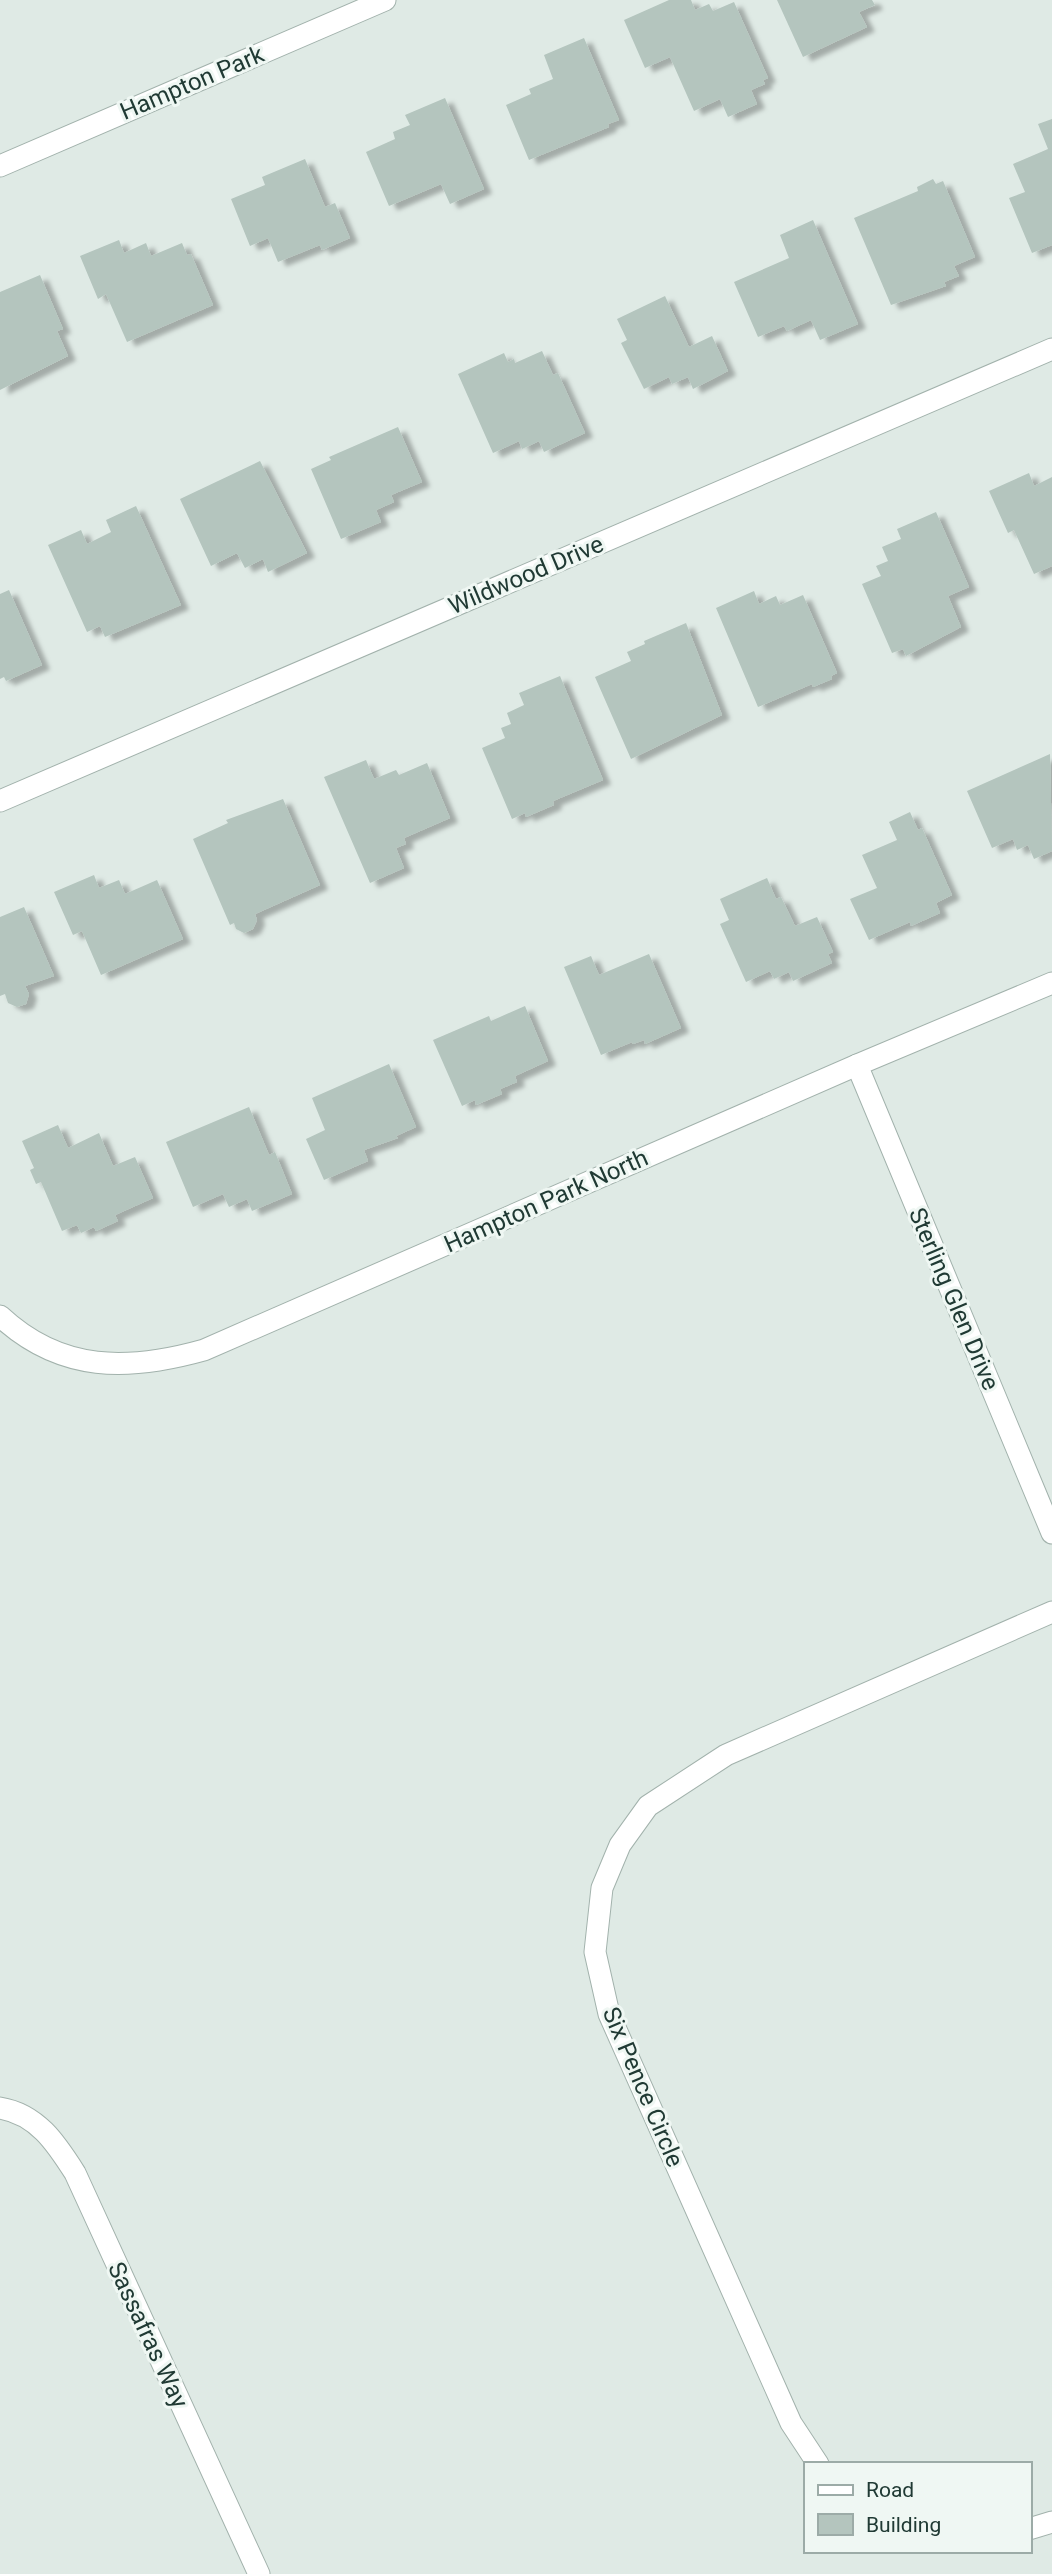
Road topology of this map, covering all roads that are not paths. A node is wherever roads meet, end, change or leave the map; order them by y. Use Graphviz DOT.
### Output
graph roads {
  1 [pos="385,0"];
  2 [pos="0,166"];
  3 [pos="1052,349"];
  4 [pos="0,801"];
  5 [pos="1052,983"];
  6 [pos="857,1065"];
  7 [pos="0,1317"];
  8 [pos="1052,1533"];
  9 [pos="1052,1612"];
  10 [pos="9,2110"];
  11 [pos="817,2462"];
  12 [pos="1052,2522"];
  13 [pos="1031,2528"];
  14 [pos="259,2574"];
  1 -- 2 [label="street, Hampton Park"];
  3 -- 4 [label="street, Wildwood Drive"];
  5 -- 6 [label="street, Hampton Park North"];
  6 -- 7 [label="street, Hampton Park North"];
  6 -- 8 [label="street, Sterling Glen Drive"];
  9 -- 11 [label="street, Six Pence Circle"];
  10 -- 14 [label="street, Sassafras Way"];
  12 -- 13 [label="street"];
}
